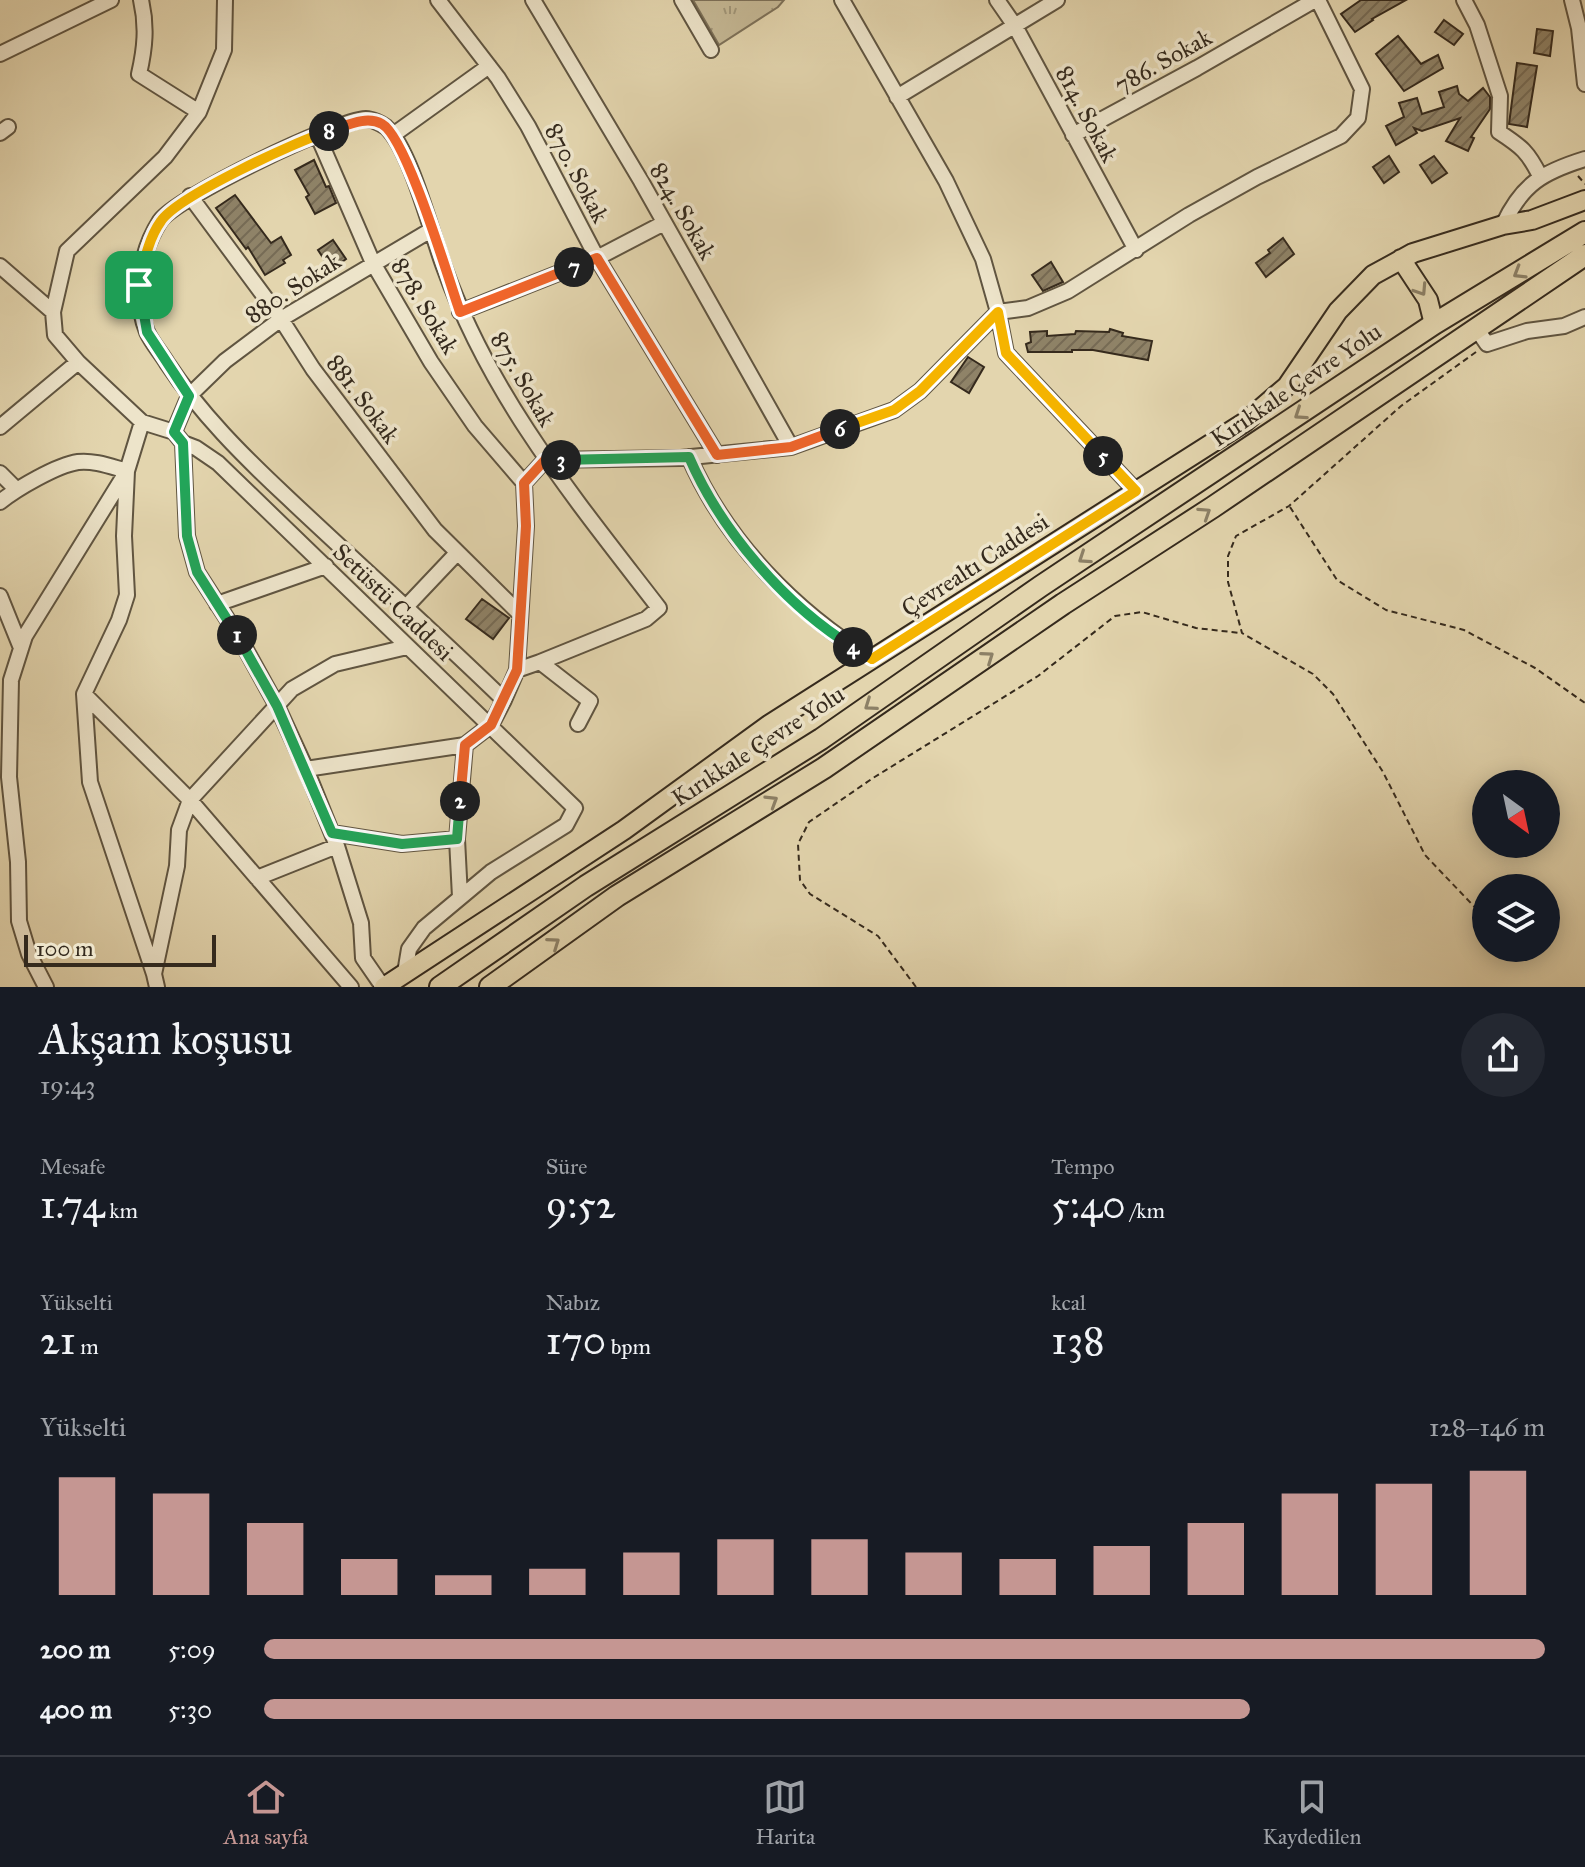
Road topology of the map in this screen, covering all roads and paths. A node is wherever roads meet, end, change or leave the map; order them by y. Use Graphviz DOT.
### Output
graph roads {
  1 [pos="111,0"];
  2 [pos="141,0"];
  3 [pos="225,0"];
  4 [pos="438,0"];
  5 [pos="533,0"];
  6 [pos="682,0"];
  7 [pos="842,0"];
  8 [pos="997,0"];
  9 [pos="1057,0"];
  10 [pos="1316,0"];
  11 [pos="1464,0"];
  12 [pos="1572,0"];
  13 [pos="1015,26"];
  14 [pos="711,50"];
  15 [pos="0,54"];
  16 [pos="489,66"];
  17 [pos="1585,84"];
  18 [pos="897,97"];
  19 [pos="199,112"];
  20 [pos="317,134"];
  21 [pos="393,135"];
  22 [pos="1073,135"];
  23 [pos="1585,159"];
  24 [pos="1540,176"];
  25 [pos="190,196"];
  26 [pos="1585,200"];
  27 [pos="664,223"];
  28 [pos="1503,225"];
  29 [pos="431,230"];
  30 [pos="1585,232"];
  31 [pos="1136,250"];
  32 [pos="1585,255"];
  33 [pos="597,258"];
  34 [pos="1401,259"];
  35 [pos="373,263"];
  36 [pos="0,266"];
  37 [pos="53,312"];
  38 [pos="460,312"];
  39 [pos="998,312"];
  40 [pos="1585,317"];
  41 [pos="281,319"];
  42 [pos="1434,324"];
  43 [pos="1481,336"];
  44 [pos="78,362"];
  45 [pos="189,396"];
  46 [pos="142,422"];
  47 [pos="0,427"];
  48 [pos="178,438"];
  49 [pos="791,447"];
  50 [pos="717,455"];
  51 [pos="689,457"];
  52 [pos="545,460"];
  53 [pos="127,471"];
  54 [pos="0,473"];
  55 [pos="524,483"];
  56 [pos="16,489"];
  57 [pos="1136,491"];
  58 [pos="0,502"];
  59 [pos="1289,506"];
  60 [pos="457,553"];
  61 [pos="326,566"];
  62 [pos="0,596"];
  63 [pos="217,604"];
  64 [pos="404,609"];
  65 [pos="519,613"];
  66 [pos="1242,633"];
  67 [pos="407,647"];
  68 [pos="21,648"];
  69 [pos="872,659"];
  70 [pos="540,662"];
  71 [pos="517,670"];
  72 [pos="84,694"];
  73 [pos="504,700"];
  74 [pos="1585,703"];
  75 [pos="277,706"];
  76 [pos="578,724"];
  77 [pos="491,725"];
  78 [pos="465,745"];
  79 [pos="5,750"];
  80 [pos="306,769"];
  81 [pos="190,800"];
  82 [pos="457,839"];
  83 [pos="334,840"];
  84 [pos="257,878"];
  85 [pos="460,897"];
  86 [pos="1472,904"];
  87 [pos="405,973"];
  88 [pos="155,980"];
  89 [pos="46,987"];
  90 [pos="351,987"];
  91 [pos="384,987"];
  92 [pos="440,987"];
  93 [pos="490,987"];
  94 [pos="916,987"];
  1 -- 15 [label="street"];
  2 -- 19 [label="street"];
  3 -- 19 [label="street"];
  4 -- 16 [label="street, 870. Sokak"];
  5 -- 27 [label="street, 824. Sokak"];
  6 -- 14 [label="street"];
  7 -- 18 [label="street"];
  8 -- 13 [label="street, 814. Sokak"];
  9 -- 13 [label="street"];
  10 -- 22 [label="street, 786. Sokak"];
  10 -- 31 [label="street"];
  11 -- 24 [label="street"];
  12 -- 17 [label="street"];
  13 -- 18 [label="street"];
  13 -- 22 [label="street, 814. Sokak"];
  16 -- 21 [label="street"];
  16 -- 33 [label="street, 870. Sokak"];
  18 -- 39 [label="street"];
  19 -- 37 [label="street"];
  20 -- 21 [label="street"];
  20 -- 25 [label="street"];
  20 -- 35 [label="street, 878. Sokak"];
  21 -- 29 [label="street, 875. Sokak"];
  22 -- 31 [label="street, 814. Sokak"];
  23 -- 24 [label="street"];
  24 -- 28 [label="street"];
  25 -- 41 [label="street, 881. Sokak"];
  25 -- 45 [label="street"];
  26 -- 28 [label="main road, Çevrealtı Caddesi"];
  27 -- 33 [label="street"];
  27 -- 49 [label="street, 824. Sokak"];
  28 -- 34 [label="main road, Çevrealtı Caddesi"];
  29 -- 35 [label="street, 880. Sokak"];
  29 -- 38 [label="street, 875. Sokak"];
  30 -- 42 [label="highway, Kırıkkale Çevre Yolu, one-way"];
  31 -- 39 [label="street"];
  32 -- 43 [label="highway"];
  33 -- 38 [label="street"];
  33 -- 50 [label="street, 870. Sokak"];
  34 -- 42 [label="main road, one-way"];
  34 -- 57 [label="main road, Çevrealtı Caddesi"];
  35 -- 41 [label="street, 880. Sokak"];
  35 -- 55 [label="street, 878. Sokak"];
  36 -- 37 [label="street"];
  37 -- 44 [label="street, Setüstü Caddesi"];
  38 -- 52 [label="street, 875. Sokak"];
  39 -- 49 [label="street"];
  39 -- 57 [label="street"];
  40 -- 43 [label="street"];
  41 -- 45 [label="street, 880. Sokak"];
  41 -- 60 [label="street, 881. Sokak"];
  42 -- 92 [label="highway, Kırıkkale Çevre Yolu, one-way"];
  43 -- 59 [label="path"];
  93 -- 43 [label="highway, one-way"];
  44 -- 46 [label="street, Setüstü Caddesi"];
  44 -- 47 [label="street"];
  45 -- 48 [label="street"];
  45 -- 64 [label="street"];
  46 -- 48 [label="street, Setüstü Caddesi"];
  46 -- 53 [label="street"];
  48 -- 61 [label="street, Setüstü Caddesi"];
  48 -- 63 [label="street"];
  49 -- 50 [label="street"];
  50 -- 51 [label="street"];
  51 -- 52 [label="street"];
  51 -- 69 [label="street"];
  52 -- 55 [label="street"];
  52 -- 70 [label="street, 875. Sokak"];
  53 -- 56 [label="street"];
  53 -- 68 [label="street"];
  53 -- 72 [label="street"];
  54 -- 56 [label="street"];
  55 -- 65 [label="street"];
  56 -- 58 [label="street"];
  57 -- 69 [label="main road, Çevrealtı Caddesi"];
  59 -- 66 [label="path"];
  59 -- 74 [label="path"];
  60 -- 64 [label="street"];
  60 -- 65 [label="street, 881. Sokak"];
  61 -- 63 [label="street"];
  61 -- 67 [label="street, Setüstü Caddesi"];
  62 -- 68 [label="street"];
  63 -- 75 [label="street"];
  64 -- 73 [label="street"];
  65 -- 71 [label="street"];
  66 -- 86 [label="path"];
  66 -- 94 [label="path"];
  67 -- 75 [label="street"];
  67 -- 77 [label="street, Setüstü Caddesi"];
  68 -- 79 [label="street"];
  69 -- 87 [label="main road, Çevrealtı Caddesi"];
  70 -- 71 [label="street"];
  70 -- 76 [label="street"];
  71 -- 73 [label="street"];
  72 -- 81 [label="street"];
  72 -- 88 [label="street"];
  73 -- 77 [label="street"];
  75 -- 80 [label="street"];
  75 -- 81 [label="street"];
  77 -- 78 [label="street"];
  77 -- 85 [label="street, Setüstü Caddesi"];
  78 -- 80 [label="street"];
  78 -- 82 [label="street"];
  79 -- 89 [label="street"];
  80 -- 83 [label="street"];
  81 -- 84 [label="street"];
  81 -- 88 [label="street"];
  82 -- 83 [label="street"];
  82 -- 85 [label="street"];
  83 -- 84 [label="street"];
  83 -- 91 [label="street"];
  84 -- 90 [label="street"];
  85 -- 87 [label="street, Setüstü Caddesi"];
  87 -- 91 [label="main road, Çevrealtı Caddesi"];
}
